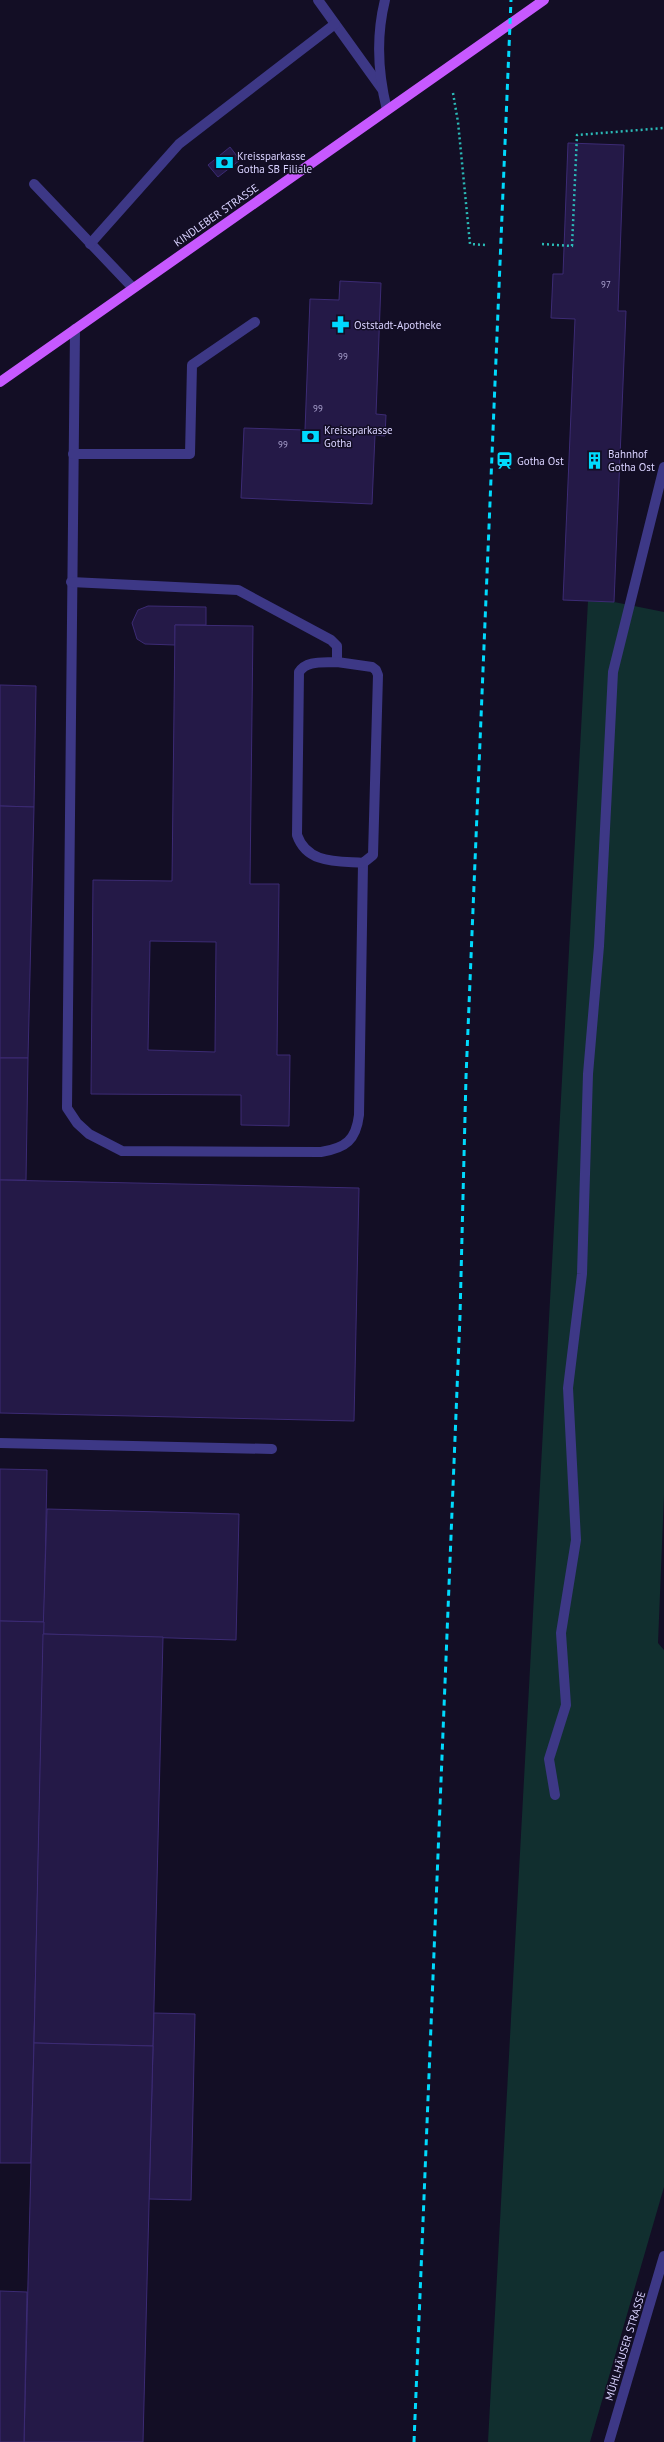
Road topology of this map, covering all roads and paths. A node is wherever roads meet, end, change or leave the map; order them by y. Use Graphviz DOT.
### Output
graph roads {
  1 [pos="318,0"];
  2 [pos="385,0"];
  3 [pos="544,0"];
  4 [pos="335,24"];
  5 [pos="448,67"];
  6 [pos="382,89"];
  7 [pos="387,110"];
  8 [pos="664,128"];
  9 [pos="34,184"];
  10 [pos="90,244"];
  11 [pos="542,244"];
  12 [pos="485,245"];
  13 [pos="133,288"];
  14 [pos="255,322"];
  15 [pos="75,329"];
  16 [pos="0,382"];
  17 [pos="73,454"];
  18 [pos="664,467"];
  19 [pos="71,582"];
  20 [pos="337,662"];
  21 [pos="363,863"];
  22 [pos="0,1443"];
  23 [pos="272,1449"];
  24 [pos="555,1795"];
  25 [pos="664,2256"];
  26 [pos="659,2291"];
  27 [pos="609,2442"];
  1 -- 4 [label="street"];
  2 -- 6 [label="street"];
  3 -- 5 [label="main road, KINDLEBER STRASSE"];
  4 -- 6 [label="street"];
  4 -- 10 [label="street"];
  5 -- 7 [label="main road, KINDLEBER STRASSE"];
  5 -- 12 [label="path"];
  6 -- 7 [label="street"];
  7 -- 13 [label="main road, KINDLEBER STRASSE"];
  8 -- 11 [label="path"];
  9 -- 10 [label="street"];
  10 -- 13 [label="street"];
  13 -- 15 [label="main road, KINDLEBER STRASSE"];
  14 -- 17 [label="street"];
  15 -- 16 [label="main road, KINDLEBER STRASSE"];
  15 -- 17 [label="street"];
  17 -- 19 [label="street"];
  18 -- 24 [label="street"];
  19 -- 20 [label="street"];
  19 -- 21 [label="street"];
  20 -- 21 [label="street"];
  20 -- 21 [label="street"];
  22 -- 23 [label="street"];
  25 -- 26 [label="street, MÜHLHÄUSER STRASSE"];
  26 -- 27 [label="street, MÜHLHÄUSER STRASSE"];
}
